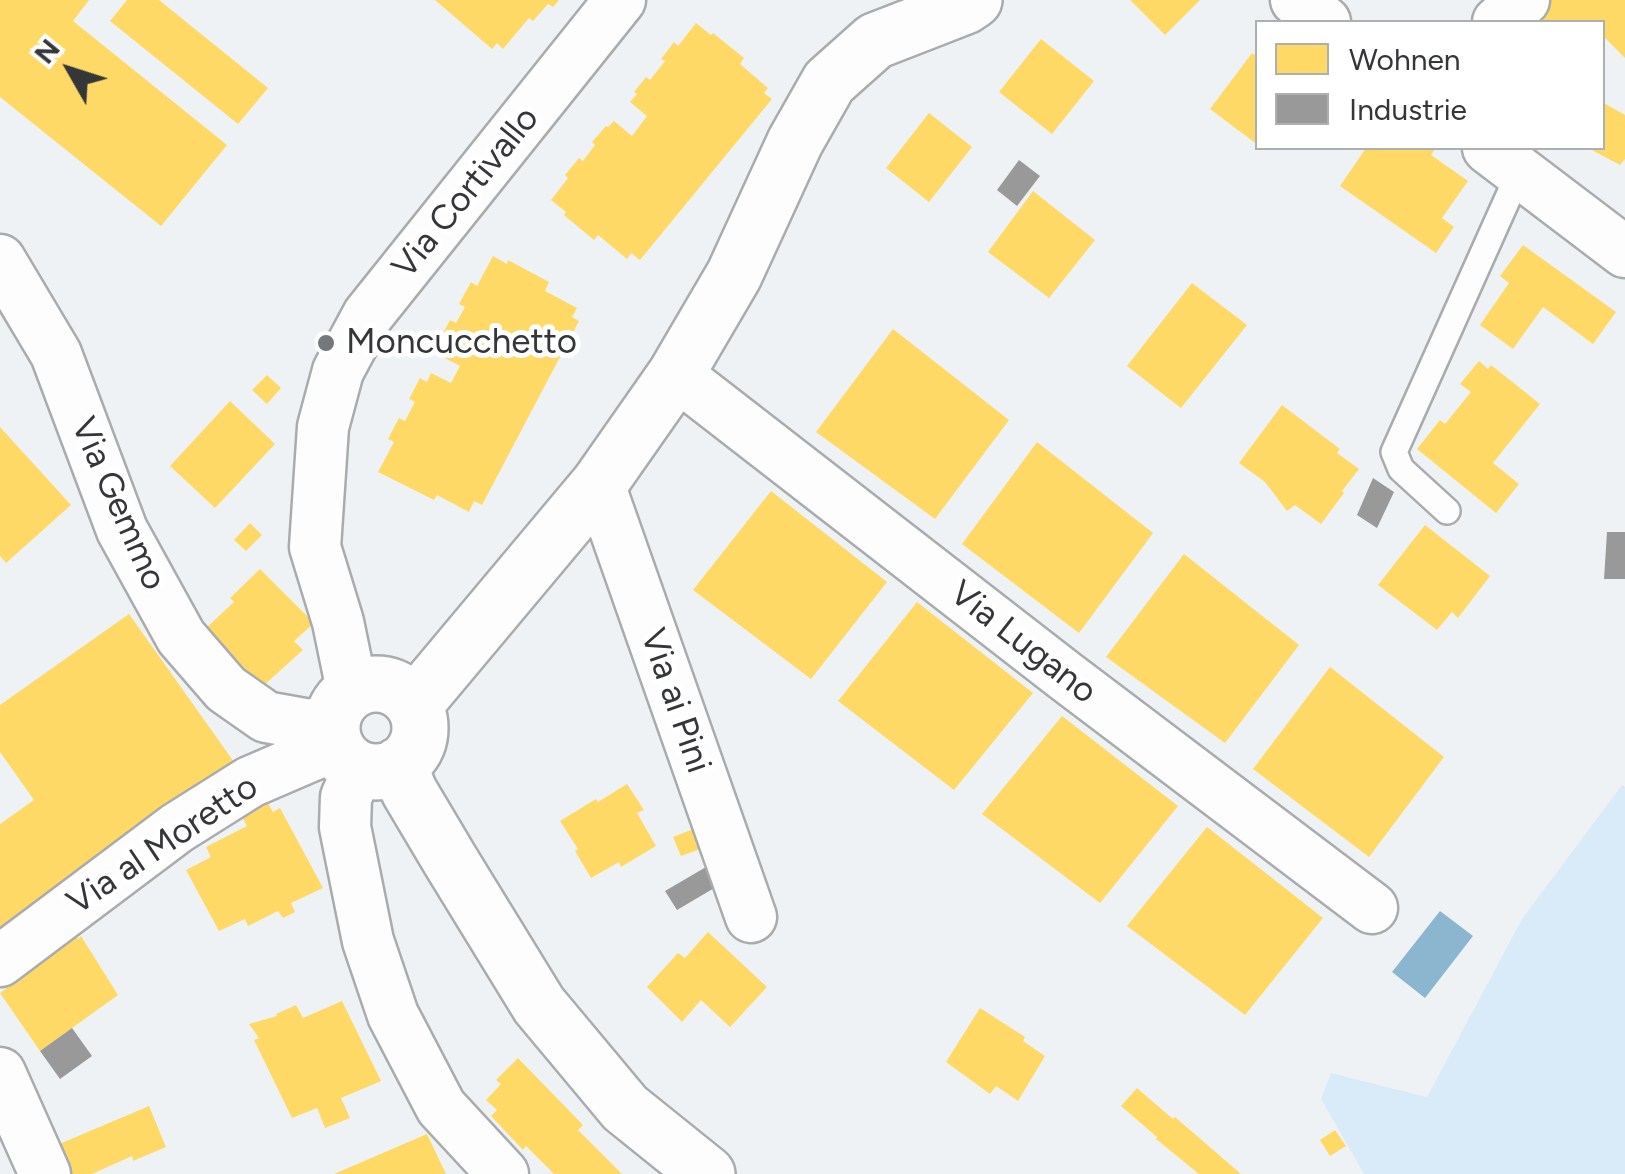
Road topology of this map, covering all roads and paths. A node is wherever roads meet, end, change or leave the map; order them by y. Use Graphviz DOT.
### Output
graph roads {
  1 [pos="620,0"];
  2 [pos="974,0"];
  3 [pos="1296,0"];
  4 [pos="1524,0"];
  5 [pos="1322,20"];
  6 [pos="1500,20"];
  7 [pos="1504,159"];
  8 [pos="1625,252"];
  9 [pos="0,260"];
  10 [pos="676,374"];
  11 [pos="600,484"];
  12 [pos="1447,511"];
  13 [pos="355,739"];
  14 [pos="1372,908"];
  15 [pos="752,917"];
  16 [pos="0,961"];
  17 [pos="0,1073"];
  18 [pos="45,1174"];
  19 [pos="503,1174"];
  20 [pos="707,1174"];
  1 -- 13 [label="street, Via Cortivallo"];
  2 -- 10 [label="street"];
  3 -- 5 [label="street"];
  4 -- 6 [label="street"];
  7 -- 8 [label="street"];
  7 -- 12 [label="lane"];
  9 -- 13 [label="street, Via Gemmo"];
  10 -- 11 [label="street"];
  10 -- 14 [label="street, Via Lugano"];
  11 -- 13 [label="street"];
  11 -- 15 [label="street, Via ai Pini"];
  13 -- 16 [label="street, Via al Moretto"];
  13 -- 19 [label="street"];
  13 -- 20 [label="street, Via Cortivallo"];
  17 -- 18 [label="street"];
}
